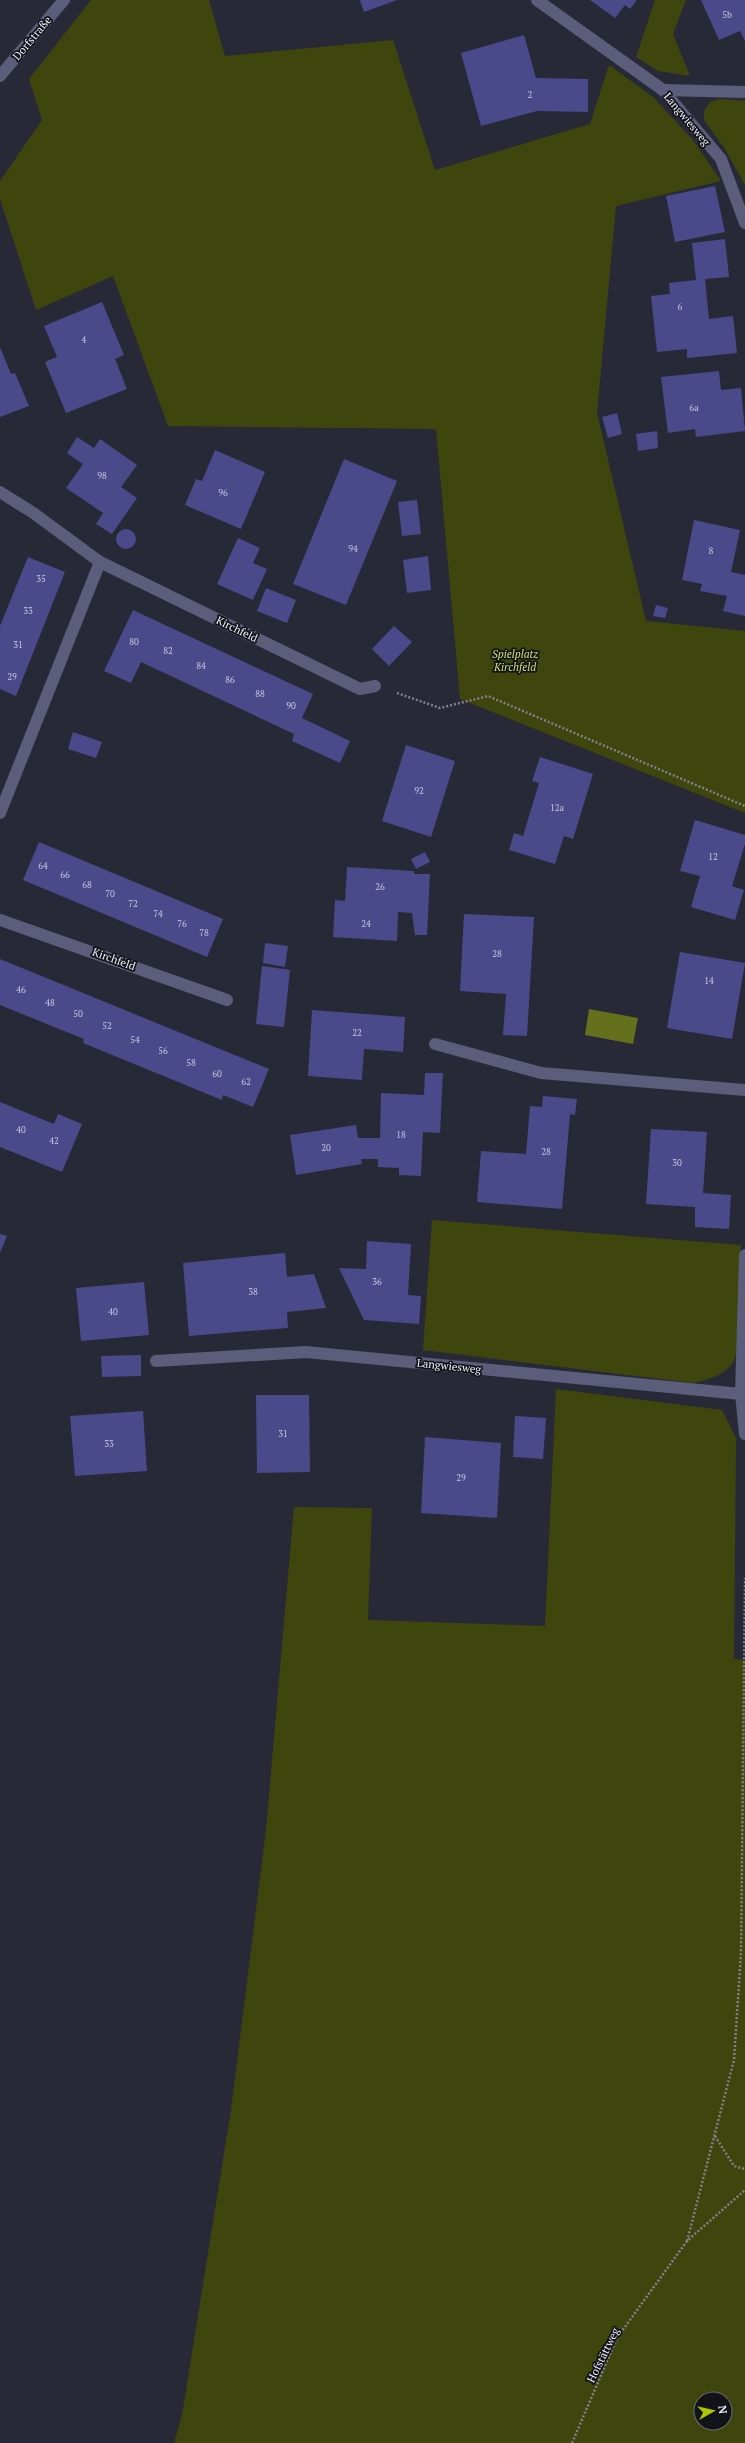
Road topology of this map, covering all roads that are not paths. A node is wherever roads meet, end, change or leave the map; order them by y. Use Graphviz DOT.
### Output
graph roads {
  1 [pos="64,0"];
  2 [pos="537,0"];
  3 [pos="0,76"];
  4 [pos="663,90"];
  5 [pos="745,92"];
  6 [pos="745,223"];
  7 [pos="0,492"];
  8 [pos="100,562"];
  9 [pos="375,686"];
  10 [pos="0,813"];
  11 [pos="0,920"];
  12 [pos="227,1000"];
  13 [pos="435,1044"];
  14 [pos="745,1090"];
  15 [pos="745,1255"];
  16 [pos="156,1361"];
  17 [pos="741,1394"];
  18 [pos="745,1434"];
  1 -- 3 [label="street, Dorfstraße"];
  2 -- 4 [label="street, Langwiesweg"];
  4 -- 5 [label="street"];
  4 -- 6 [label="street, Langwiesweg"];
  7 -- 8 [label="street, Kirchfeld"];
  8 -- 9 [label="street, Kirchfeld"];
  8 -- 10 [label="street"];
  11 -- 12 [label="street, Kirchfeld"];
  13 -- 14 [label="street"];
  15 -- 17 [label="street"];
  16 -- 17 [label="street, Langwiesweg"];
  17 -- 18 [label="street"];
}
